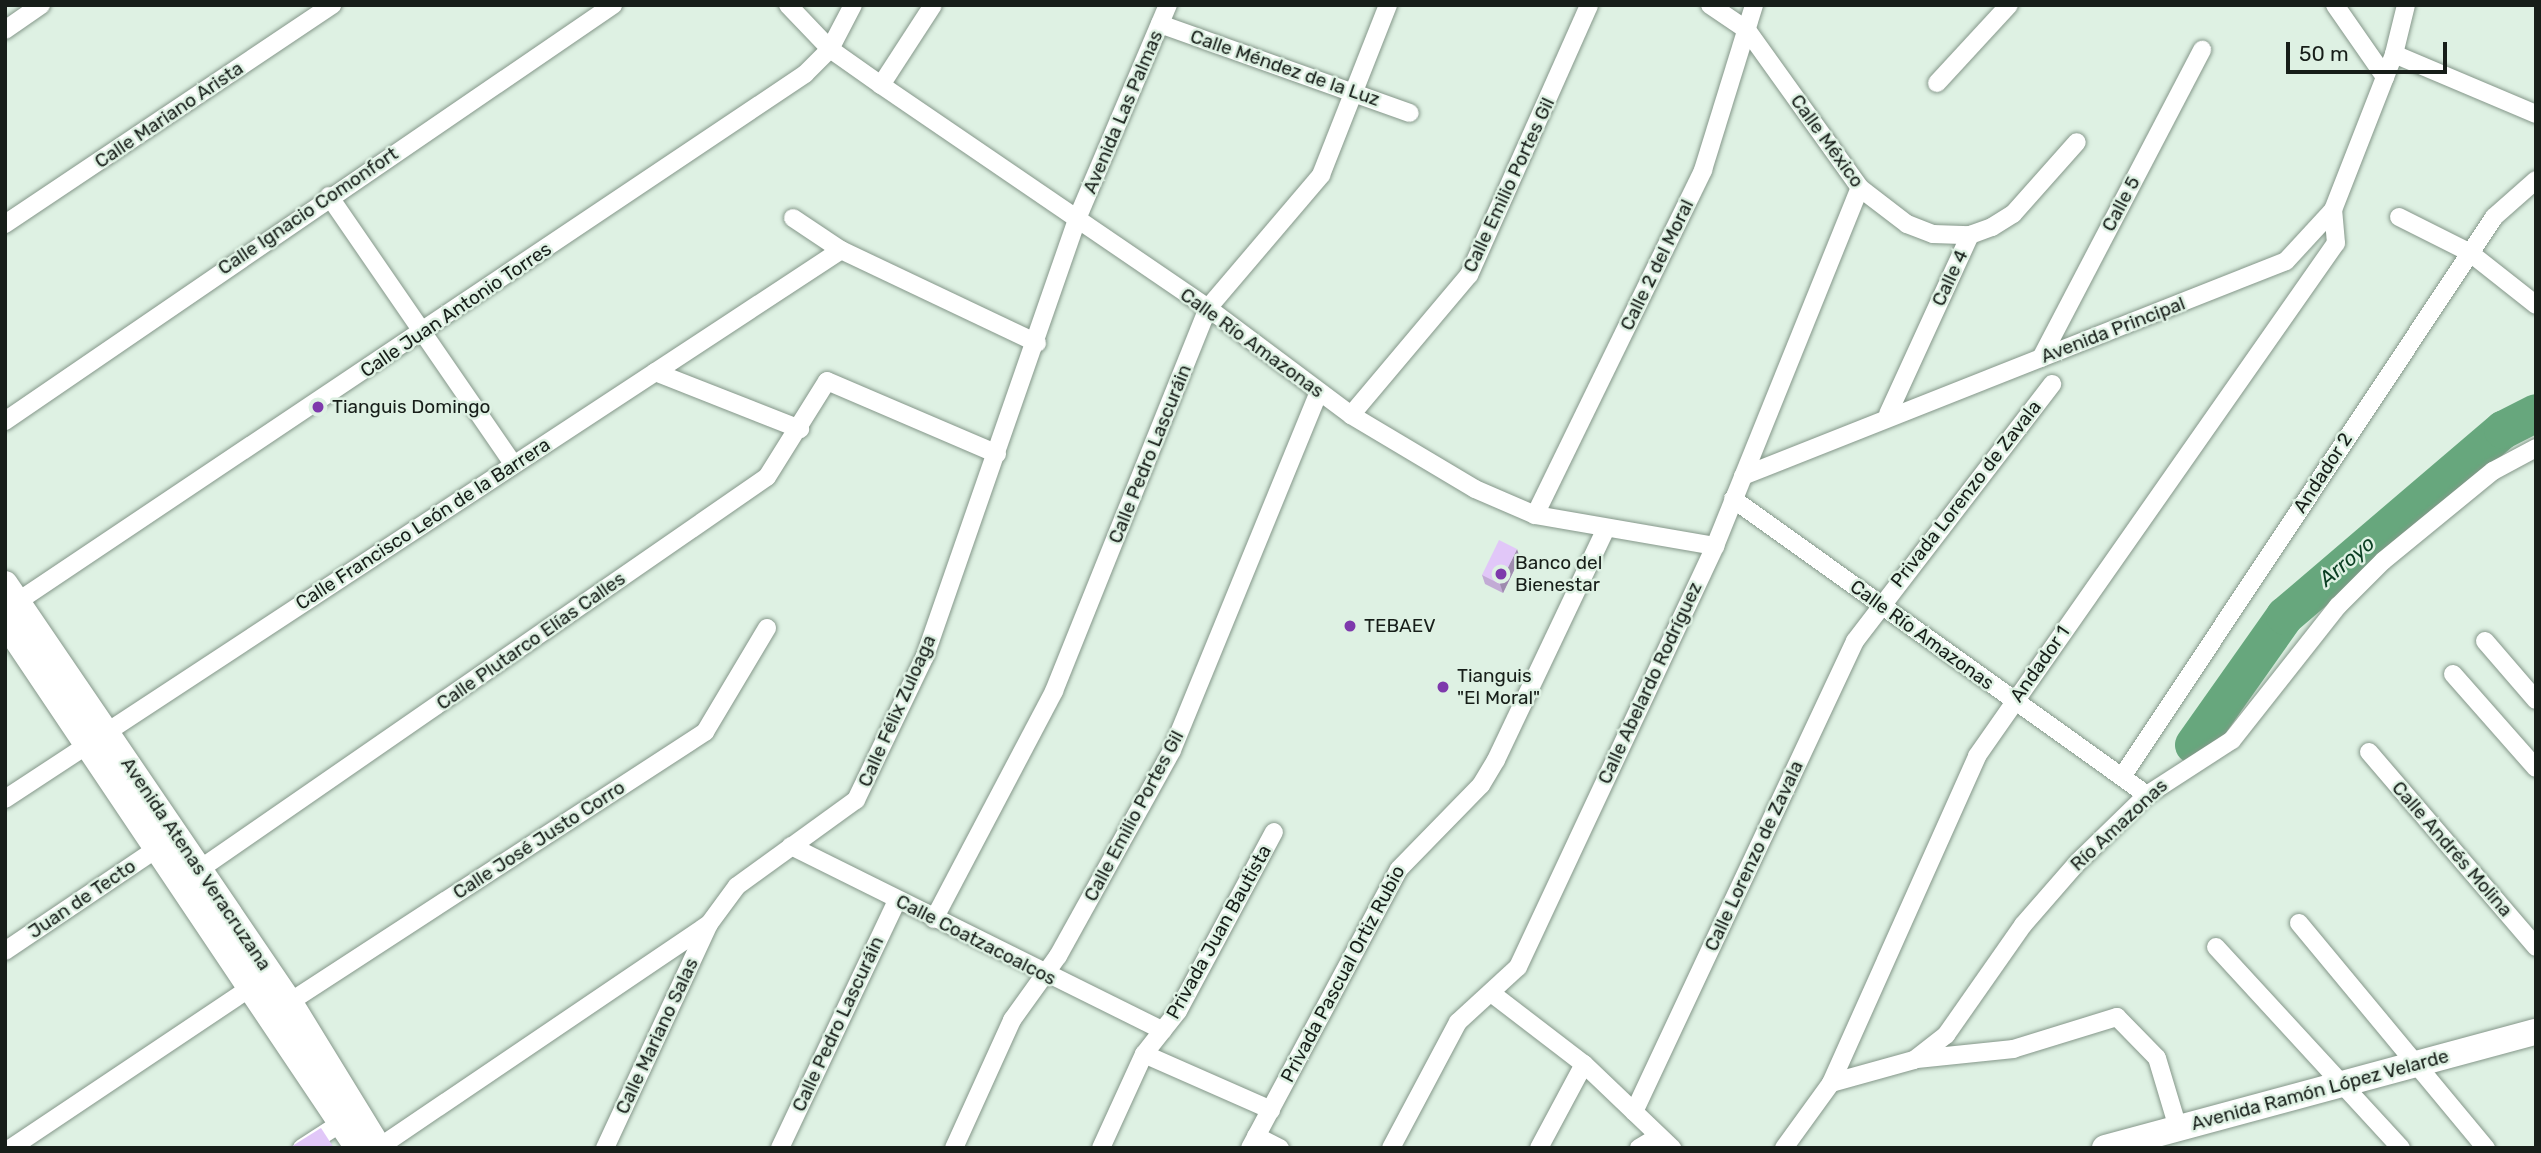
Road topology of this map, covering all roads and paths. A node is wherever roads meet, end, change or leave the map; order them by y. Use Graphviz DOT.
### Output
graph roads {
  1 [pos="41,5"];
  2 [pos="332,5"];
  3 [pos="613,5"];
  4 [pos="788,5"];
  5 [pos="853,5"];
  6 [pos="933,5"];
  7 [pos="1168,5"];
  8 [pos="1388,5"];
  9 [pos="1589,5"];
  10 [pos="1710,5"];
  11 [pos="1754,5"];
  12 [pos="2009,5"];
  13 [pos="2335,5"];
  14 [pos="2406,5"];
  15 [pos="1160,24"];
  16 [pos="5,30"];
  17 [pos="1747,30"];
  18 [pos="830,49"];
  19 [pos="2202,50"];
  20 [pos="2394,54"];
  21 [pos="2385,77"];
  22 [pos="1937,83"];
  23 [pos="881,85"];
  24 [pos="1354,93"];
  25 [pos="1410,113"];
  26 [pos="2536,114"];
  27 [pos="2077,142"];
  28 [pos="2536,180"];
  29 [pos="1860,188"];
  30 [pos="329,196"];
  31 [pos="2333,210"];
  32 [pos="2399,217"];
  33 [pos="793,218"];
  34 [pos="1077,219"];
  35 [pos="5,224"];
  36 [pos="1970,235"];
  37 [pos="841,250"];
  38 [pos="2469,252"];
  39 [pos="2536,305"];
  40 [pos="1208,308"];
  41 [pos="423,333"];
  42 [pos="1037,343"];
  43 [pos="2040,358"];
  44 [pos="655,372"];
  45 [pos="2052,384"];
  46 [pos="1319,392"];
  47 [pos="1888,414"];
  48 [pos="1351,415"];
  49 [pos="5,421"];
  50 [pos="800,429"];
  51 [pos="2536,448"];
  52 [pos="997,454"];
  53 [pos="513,464"];
  54 [pos="1743,475"];
  55 [pos="1733,499"];
  56 [pos="1535,514"];
  57 [pos="1605,530"];
  58 [pos="1715,546"];
  59 [pos="1880,604"];
  60 [pos="9,616"];
  61 [pos="767,628"];
  62 [pos="2485,641"];
  63 [pos="2453,674"];
  64 [pos="2536,700"];
  65 [pos="2014,702"];
  66 [pos="97,737"];
  67 [pos="2369,752"];
  68 [pos="2536,768"];
  69 [pos="2122,777"];
  70 [pos="2147,795"];
  71 [pos="5,799"];
  72 [pos="1274,832"];
  73 [pos="791,846"];
  74 [pos="159,847"];
  75 [pos="200,869"];
  76 [pos="897,900"];
  77 [pos="934,919"];
  78 [pos="2299,923"];
  79 [pos="709,924"];
  80 [pos="2216,947"];
  81 [pos="2536,947"];
  82 [pos="5,951"];
  83 [pos="1044,974"];
  84 [pos="253,986"];
  85 [pos="1493,995"];
  86 [pos="281,1008"];
  87 [pos="1163,1031"];
  88 [pos="2536,1032"];
  89 [pos="1144,1054"];
  90 [pos="1914,1060"];
  91 [pos="1584,1064"];
  92 [pos="2417,1064"];
  93 [pos="2347,1082"];
  94 [pos="1830,1083"];
  95 [pos="1271,1110"];
  96 [pos="1634,1112"];
  97 [pos="341,1123"];
  98 [pos="2170,1136"];
  99 [pos="1253,1142"];
  100 [pos="1666,1142"];
  101 [pos="11,1148"];
  102 [pos="302,1148"];
  103 [pos="374,1148"];
  104 [pos="605,1148"];
  105 [pos="780,1148"];
  106 [pos="954,1148"];
  107 [pos="1101,1148"];
  108 [pos="1280,1148"];
  109 [pos="1391,1148"];
  110 [pos="1539,1148"];
  111 [pos="1639,1148"];
  112 [pos="1784,1148"];
  113 [pos="2105,1148"];
  114 [pos="2401,1148"];
  115 [pos="2486,1148"];
  1 -- 16 [label="street"];
  2 -- 35 [label="street, Calle Mariano Arista"];
  3 -- 30 [label="street, Calle Ignacio Comonfort"];
  4 -- 18 [label="street, Calle Río Amazonas"];
  5 -- 18 [label="street, Calle Juan Antonio Torres"];
  6 -- 23 [label="street"];
  7 -- 15 [label="street, Avenida Las Palmas"];
  8 -- 24 [label="street, Calle Pedro Lascuráin"];
  9 -- 48 [label="street, Calle Emilio Portes Gil"];
  10 -- 17 [label="street, Calle México"];
  11 -- 17 [label="street, Calle 2 del Moral"];
  12 -- 22 [label="street"];
  13 -- 21 [label="street"];
  14 -- 20 [label="street, Avenida Principal"];
  15 -- 24 [label="street, Calle Méndez de la Luz"];
  15 -- 34 [label="street, Avenida Las Palmas"];
  17 -- 29 [label="street, Calle México"];
  17 -- 56 [label="street, Calle 2 del Moral"];
  18 -- 23 [label="street, Calle Río Amazonas"];
  18 -- 41 [label="street, Calle Juan Antonio Torres"];
  19 -- 43 [label="street, Calle 5"];
  20 -- 21 [label="street, Avenida Principal"];
  20 -- 26 [label="street"];
  21 -- 31 [label="street, Avenida Principal"];
  23 -- 34 [label="street, Calle Río Amazonas"];
  24 -- 25 [label="street, Calle Méndez de la Luz"];
  24 -- 40 [label="street, Calle Pedro Lascuráin"];
  27 -- 36 [label="street, Calle 4"];
  28 -- 38 [label="street, Andador 2"];
  29 -- 36 [label="street, Calle México"];
  29 -- 54 [label="street, Calle Abelardo Rodríguez"];
  30 -- 41 [label="street"];
  30 -- 49 [label="street, Calle Ignacio Comonfort"];
  31 -- 43 [label="street, Avenida Principal"];
  31 -- 65 [label="street, Andador 1"];
  32 -- 38 [label="street"];
  33 -- 37 [label="street"];
  34 -- 40 [label="street, Calle Río Amazonas"];
  34 -- 42 [label="street, Calle Félix Zuloaga"];
  36 -- 47 [label="street, Calle 4"];
  37 -- 42 [label="street"];
  37 -- 44 [label="street, Calle Francisco León de la Barrera"];
  38 -- 39 [label="street"];
  38 -- 69 [label="street, Andador 2"];
  40 -- 46 [label="street, Calle Río Amazonas"];
  40 -- 77 [label="street, Calle Pedro Lascuráin"];
  41 -- 53 [label="street"];
  41 -- 60 [label="street, Calle Juan Antonio Torres"];
  42 -- 52 [label="street, Calle Félix Zuloaga"];
  43 -- 47 [label="street, Avenida Principal"];
  44 -- 50 [label="street"];
  44 -- 53 [label="street, Calle Francisco León de la Barrera"];
  45 -- 59 [label="street, Privada Lorenzo de Zavala"];
  46 -- 48 [label="street, Calle Río Amazonas"];
  46 -- 83 [label="street, Calle Emilio Portes Gil"];
  47 -- 54 [label="street, Avenida Principal"];
  48 -- 56 [label="street, Calle Río Amazonas"];
  50 -- 52 [label="street, Calle Plutarco Elías Calles"];
  50 -- 75 [label="street, Calle Plutarco Elías Calles"];
  51 -- 70 [label="street, Río Amazonas"];
  52 -- 73 [label="street, Calle Félix Zuloaga"];
  53 -- 66 [label="street, Calle Francisco León de la Barrera"];
  54 -- 55 [label="street, Calle Abelardo Rodríguez"];
  55 -- 58 [label="street, Calle Abelardo Rodríguez"];
  55 -- 59 [label="street, Calle Río Amazonas"];
  56 -- 57 [label="street, Calle Río Amazonas"];
  57 -- 58 [label="street, Calle Río Amazonas"];
  57 -- 95 [label="street, Privada Pascual Ortiz Rubio"];
  58 -- 85 [label="street, Calle Abelardo Rodríguez"];
  59 -- 65 [label="street, Calle Río Amazonas"];
  59 -- 96 [label="street, Calle Lorenzo de Zavala"];
  60 -- 66 [label="main road, Avenida Atenas Veracruzana"];
  61 -- 86 [label="street, Calle José Justo Corro"];
  62 -- 64 [label="street"];
  63 -- 68 [label="street"];
  65 -- 69 [label="street, Calle Río Amazonas"];
  65 -- 94 [label="street, Andador 1"];
  66 -- 71 [label="street, Calle Francisco León de la Barrera"];
  66 -- 74 [label="main road, Avenida Atenas Veracruzana"];
  66 -- 75 [label="main road, Avenida Atenas Veracruzana"];
  67 -- 81 [label="street, Calle Andrés Molina"];
  69 -- 70 [label="street, Calle Río Amazonas"];
  70 -- 90 [label="street, Río Amazonas"];
  72 -- 87 [label="street, Privada Juan Bautista"];
  73 -- 76 [label="street, Calle Coatzacoalcos"];
  73 -- 79 [label="street, Calle Félix Zuloaga"];
  74 -- 82 [label="street, Juan de Tecto"];
  74 -- 84 [label="main road, Avenida Atenas Veracruzana"];
  75 -- 86 [label="main road, Avenida Atenas Veracruzana"];
  76 -- 77 [label="street, Calle Coatzacoalcos"];
  76 -- 105 [label="street, Calle Pedro Lascuráin"];
  77 -- 83 [label="street, Calle Coatzacoalcos"];
  78 -- 92 [label="street"];
  79 -- 103 [label="street, Calle Félix Zuloaga"];
  79 -- 104 [label="street, Calle Mariano Salas"];
  80 -- 93 [label="street"];
  83 -- 87 [label="street, Calle Coatzacoalcos"];
  83 -- 106 [label="street, Calle Emilio Portes Gil"];
  84 -- 86 [label="main road, Avenida Atenas Veracruzana"];
  84 -- 101 [label="street"];
  85 -- 91 [label="street"];
  85 -- 109 [label="street, Calle Abelardo Rodríguez"];
  86 -- 97 [label="main road, Avenida Atenas Veracruzana"];
  86 -- 103 [label="main road, Avenida Atenas Veracruzana"];
  87 -- 89 [label="street, Privada Juan Bautista"];
  88 -- 92 [label="main road, Avenida Ramón López Velarde"];
  89 -- 95 [label="street"];
  89 -- 107 [label="street, Privada Juan Bautista"];
  90 -- 94 [label="street, Río Amazonas"];
  90 -- 98 [label="street"];
  91 -- 96 [label="street"];
  91 -- 110 [label="street"];
  92 -- 93 [label="main road, Avenida Ramón López Velarde"];
  92 -- 115 [label="street"];
  93 -- 98 [label="main road, Avenida Ramón López Velarde"];
  93 -- 114 [label="street"];
  94 -- 112 [label="street, Andador 1"];
  95 -- 99 [label="street, Privada Pascual Ortiz Rubio"];
  96 -- 100 [label="street"];
  97 -- 102 [label="street"];
  97 -- 103 [label="main road, Avenida Atenas Veracruzana"];
  98 -- 113 [label="main road, Avenida Ramón López Velarde"];
  99 -- 108 [label="street"];
  100 -- 111 [label="street"];
}
